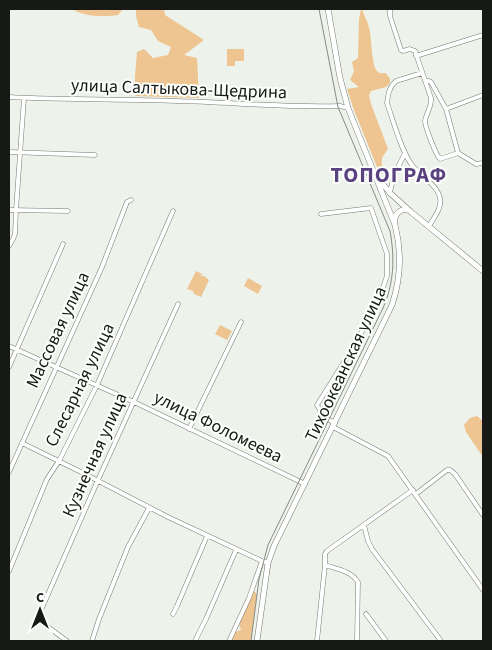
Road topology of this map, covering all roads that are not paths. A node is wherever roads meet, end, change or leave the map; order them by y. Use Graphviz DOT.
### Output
graph roads {
  1 [pos="328,9"];
  2 [pos="390,9"];
  3 [pos="483,36"];
  4 [pos="416,56"];
  5 [pos="422,73"];
  6 [pos="425,81"];
  7 [pos="483,95"];
  8 [pos="9,97"];
  9 [pos="24,98"];
  10 [pos="348,108"];
  11 [pos="446,108"];
  12 [pos="9,152"];
  13 [pos="20,152"];
  14 [pos="405,153"];
  15 [pos="458,154"];
  16 [pos="95,155"];
  17 [pos="483,163"];
  18 [pos="373,172"];
  19 [pos="390,193"];
  20 [pos="131,200"];
  21 [pos="9,210"];
  22 [pos="16,210"];
  23 [pos="68,211"];
  24 [pos="174,211"];
  25 [pos="411,212"];
  26 [pos="321,214"];
  27 [pos="395,225"];
  28 [pos="429,226"];
  29 [pos="63,244"];
  30 [pos="9,246"];
  31 [pos="483,271"];
  32 [pos="178,304"];
  33 [pos="241,322"];
  34 [pos="9,346"];
  35 [pos="17,349"];
  36 [pos="9,367"];
  37 [pos="56,367"];
  38 [pos="97,386"];
  39 [pos="134,402"];
  40 [pos="334,425"];
  41 [pos="189,429"];
  42 [pos="22,443"];
  43 [pos="59,460"];
  44 [pos="9,472"];
  45 [pos="98,480"];
  46 [pos="305,484"];
  47 [pos="414,492"];
  48 [pos="149,508"];
  49 [pos="483,515"];
  50 [pos="364,525"];
  51 [pos="207,536"];
  52 [pos="236,550"];
  53 [pos="262,561"];
  54 [pos="268,563"];
  55 [pos="325,566"];
  56 [pos="9,571"];
  57 [pos="483,590"];
  58 [pos="173,614"];
  59 [pos="366,614"];
  60 [pos="67,641"];
  61 [pos="92,641"];
  62 [pos="195,641"];
  63 [pos="229,641"];
  64 [pos="257,641"];
  65 [pos="317,641"];
  66 [pos="357,641"];
  67 [pos="386,641"];
  68 [pos="441,641"];
  1 -- 10 [label="main road, Тихоокеанская улица"];
  2 -- 4 [label="street"];
  3 -- 4 [label="street"];
  4 -- 5 [label="street"];
  5 -- 6 [label="street"];
  5 -- 14 [label="street"];
  6 -- 11 [label="street"];
  6 -- 15 [label="street"];
  7 -- 11 [label="street"];
  8 -- 9 [label="street, улица Салтыкова-Щедрина"];
  9 -- 10 [label="street, улица Салтыкова-Щедрина"];
  9 -- 13 [label="street"];
  10 -- 18 [label="main road, Тихоокеанская улица"];
  11 -- 15 [label="street"];
  12 -- 13 [label="street"];
  13 -- 16 [label="street"];
  13 -- 22 [label="street"];
  14 -- 19 [label="street"];
  14 -- 28 [label="street"];
  15 -- 17 [label="street"];
  18 -- 19 [label="main road"];
  18 -- 27 [label="main road, Тихоокеанская улица"];
  19 -- 25 [label="main road"];
  20 -- 37 [label="street, Массовая улица"];
  21 -- 22 [label="street"];
  22 -- 23 [label="street"];
  22 -- 30 [label="street"];
  24 -- 38 [label="street, Слесарная улица"];
  25 -- 27 [label="main road"];
  25 -- 28 [label="main road"];
  26 -- 40 [label="street"];
  27 -- 40 [label="main road, Тихоокеанская улица"];
  28 -- 31 [label="main road"];
  29 -- 35 [label="street"];
  32 -- 39 [label="street, Кузнечная улица"];
  33 -- 41 [label="street"];
  34 -- 35 [label="street, улица Фоломеева"];
  35 -- 36 [label="street"];
  35 -- 37 [label="street, улица Фоломеева"];
  37 -- 38 [label="street, улица Фоломеева"];
  37 -- 42 [label="street, Массовая улица"];
  38 -- 39 [label="street, улица Фоломеева"];
  38 -- 43 [label="street, Слесарная улица"];
  39 -- 41 [label="street, улица Фоломеева"];
  39 -- 45 [label="street, Кузнечная улица"];
  40 -- 46 [label="main road, Тихоокеанская улица"];
  40 -- 47 [label="street"];
  41 -- 46 [label="street, улица Фоломеева"];
  42 -- 43 [label="street"];
  42 -- 44 [label="street, Массовая улица"];
  43 -- 45 [label="street"];
  43 -- 56 [label="street, Слесарная улица"];
  45 -- 48 [label="street"];
  45 -- 60 [label="street, Кузнечная улица"];
  46 -- 54 [label="main road, Тихоокеанская улица"];
  47 -- 49 [label="street"];
  47 -- 50 [label="street"];
  47 -- 57 [label="street"];
  48 -- 51 [label="street"];
  48 -- 61 [label="street"];
  50 -- 55 [label="street"];
  50 -- 68 [label="street"];
  51 -- 52 [label="street"];
  51 -- 58 [label="street"];
  52 -- 53 [label="street"];
  52 -- 62 [label="street"];
  53 -- 54 [label="street"];
  53 -- 63 [label="street"];
  54 -- 64 [label="main road, Тихоокеанская улица"];
  55 -- 65 [label="street"];
  55 -- 66 [label="street"];
  59 -- 67 [label="street"];
}
